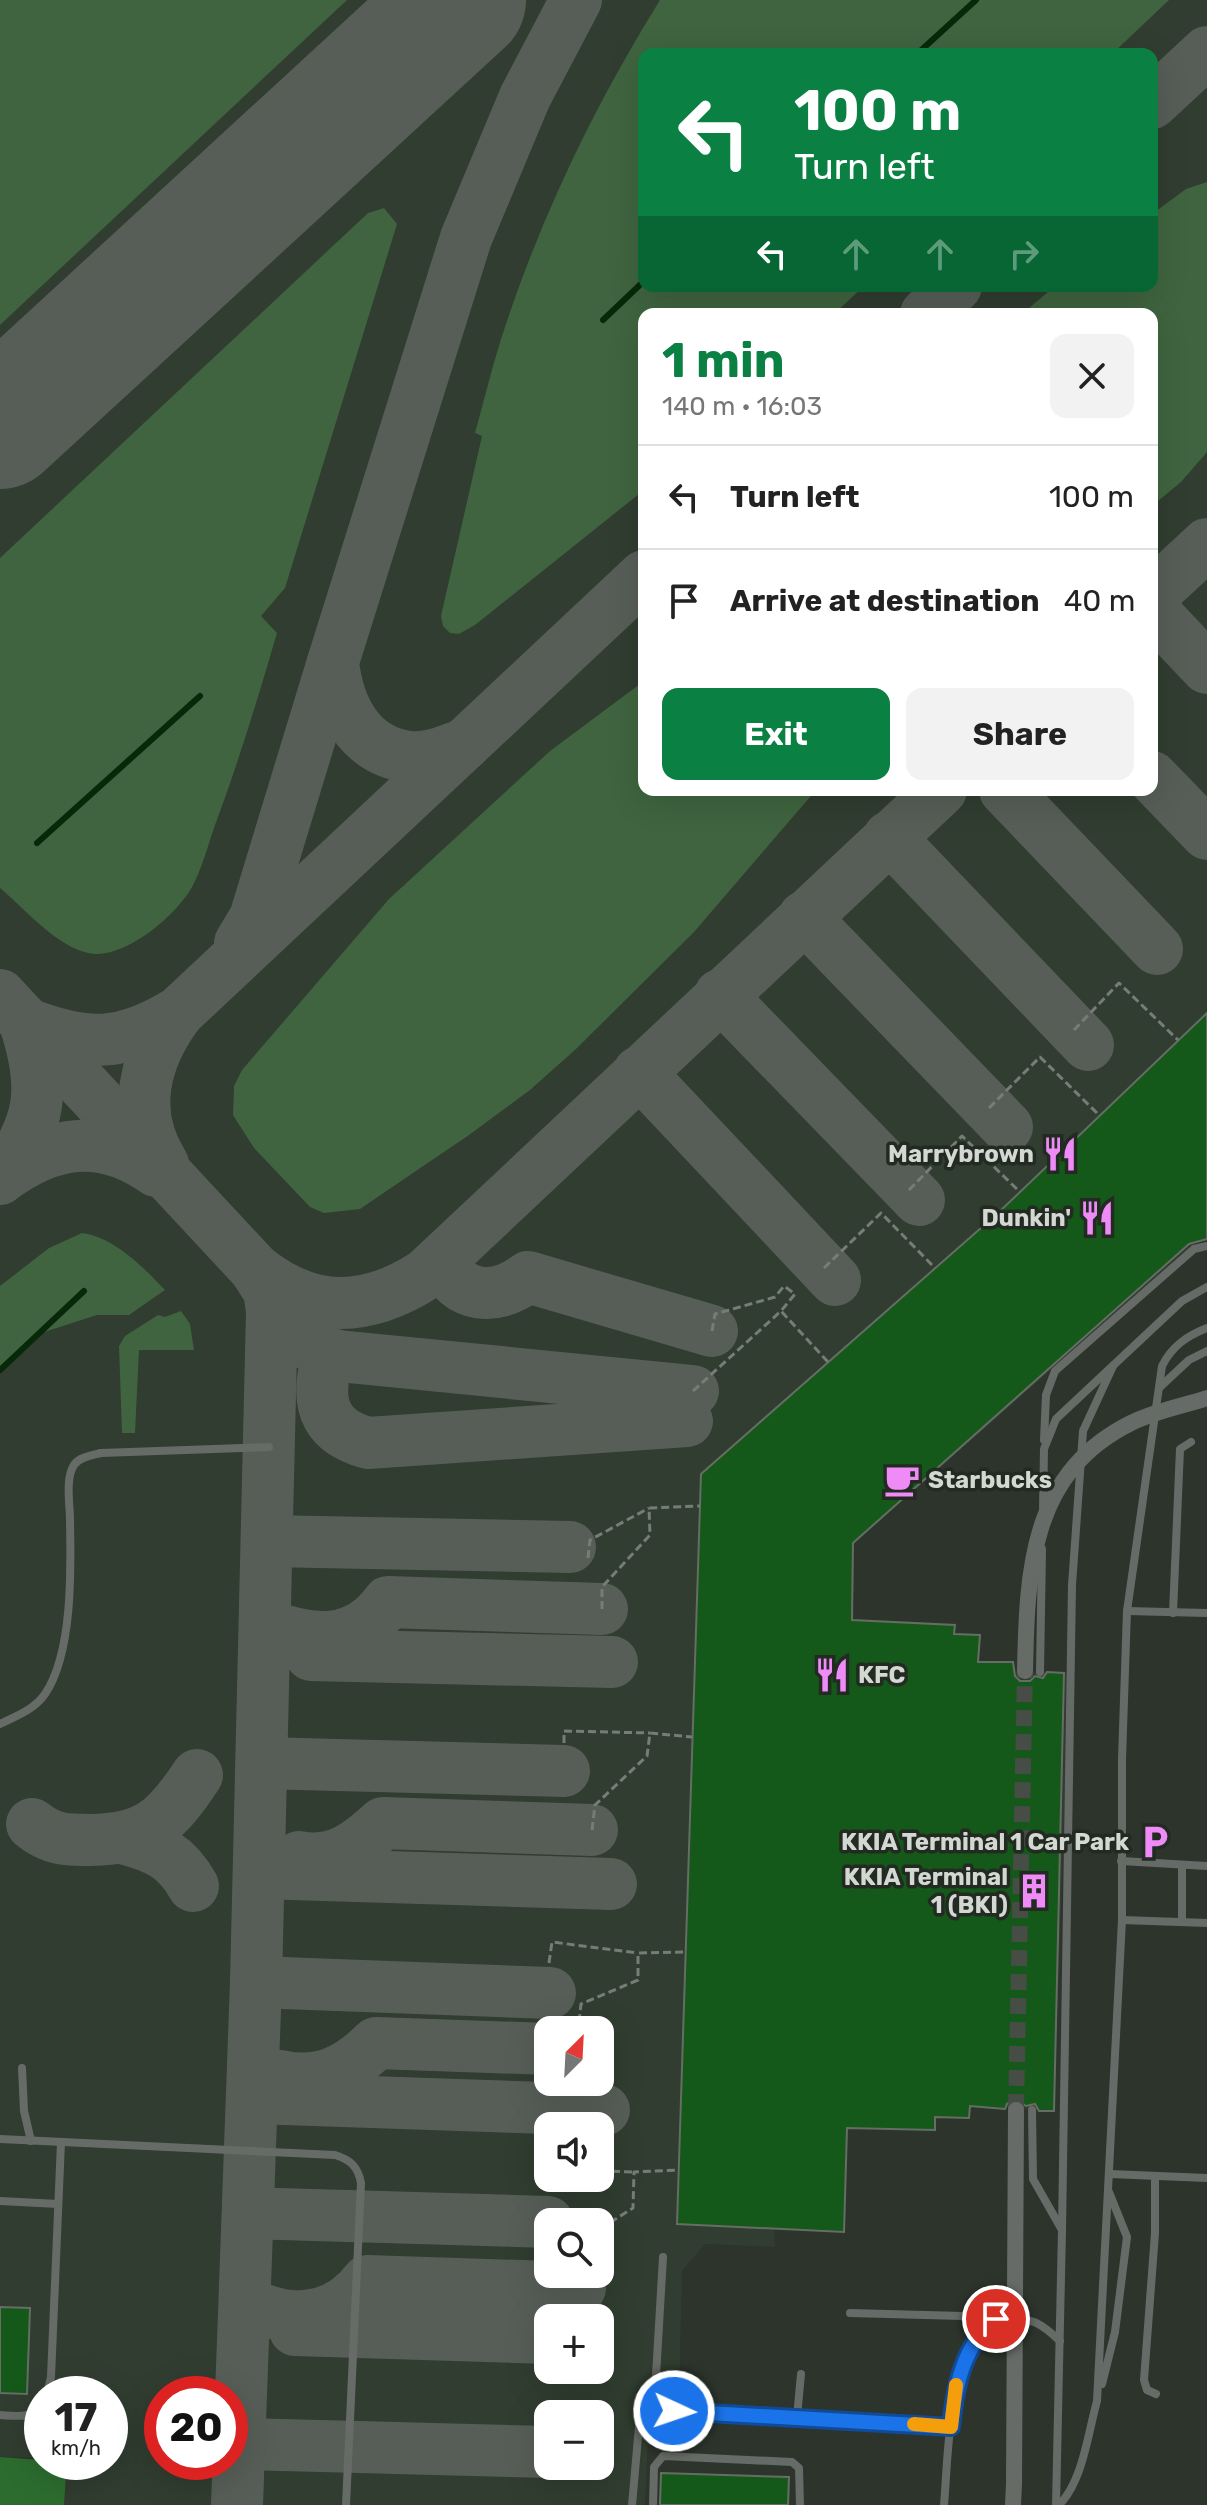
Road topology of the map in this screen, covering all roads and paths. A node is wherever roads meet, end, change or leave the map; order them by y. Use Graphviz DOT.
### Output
graph roads {
  1 [pos="1074,1030"];
  2 [pos="1178,1040"];
  3 [pos="989,1108"];
  4 [pos="1099,1115"];
  5 [pos="909,1190"];
  6 [pos="1020,1192"];
  7 [pos="1207,1246"];
  8 [pos="824,1268"];
  9 [pos="935,1268"];
  10 [pos="1207,1287"];
  11 [pos="781,1311"];
  12 [pos="1207,1328"];
  13 [pos="712,1331"];
  14 [pos="1207,1351"];
  15 [pos="828,1362"];
  16 [pos="1113,1366"];
  17 [pos="1160,1388"];
  18 [pos="693,1391"];
  19 [pos="1207,1398"];
  20 [pos="1191,1442"];
  21 [pos="269,1447"];
  22 [pos="1044,1449"];
  23 [pos="700,1506"];
  24 [pos="649,1508"];
  25 [pos="588,1558"];
  26 [pos="602,1609"];
  27 [pos="1127,1611"];
  28 [pos="1173,1613"];
  29 [pos="1207,1613"];
  30 [pos="1032,1672"];
  31 [pos="0,1724"];
  32 [pos="650,1733"];
  33 [pos="692,1737"];
  34 [pos="564,1743"];
  35 [pos="592,1830"];
  36 [pos="1121,1861"];
  37 [pos="1182,1865"];
  38 [pos="1207,1866"];
  39 [pos="1122,1920"];
  40 [pos="1182,1921"];
  41 [pos="1207,1923"];
  42 [pos="685,1952"];
  43 [pos="638,1953"];
  44 [pos="549,1963"];
  45 [pos="580,2016"];
  46 [pos="22,2068"];
  47 [pos="1024,2110"];
  48 [pos="0,2139"];
  49 [pos="31,2141"];
  50 [pos="61,2142"];
  51 [pos="678,2170"];
  52 [pos="614,2171"];
  53 [pos="634,2172"];
  54 [pos="1110,2174"];
  55 [pos="1155,2176"];
  56 [pos="1207,2178"];
  57 [pos="1108,2191"];
  58 [pos="0,2201"];
  59 [pos="58,2204"];
  60 [pos="614,2220"];
  61 [pos="1062,2230"];
  62 [pos="663,2257"];
  63 [pos="850,2313"];
  64 [pos="984,2329"];
  65 [pos="1060,2341"];
  66 [pos="801,2374"];
  67 [pos="51,2376"];
  68 [pos="1156,2394"];
  69 [pos="1097,2401"];
  70 [pos="654,2410"];
  71 [pos="0,2415"];
  72 [pos="24,2417"];
  73 [pos="797,2417"];
  74 [pos="951,2427"];
  75 [pos="346,2505"];
  76 [pos="632,2505"];
  77 [pos="653,2505"];
  78 [pos="800,2505"];
  79 [pos="944,2505"];
  80 [pos="1013,2505"];
  81 [pos="1057,2505"];
  1 -- 2 [label="path"];
  3 -- 4 [label="path"];
  5 -- 6 [label="path"];
  7 -- 22 [label="lane"];
  8 -- 9 [label="path"];
  10 -- 16 [label="lane"];
  11 -- 13 [label="path"];
  11 -- 15 [label="path"];
  11 -- 18 [label="path"];
  12 -- 17 [label="lane"];
  14 -- 17 [label="lane"];
  16 -- 22 [label="lane"];
  16 -- 61 [label="lane"];
  17 -- 27 [label="lane"];
  19 -- 30 [label="street, bridge"];
  20 -- 28 [label="lane"];
  21 -- 31 [label="lane"];
  22 -- 30 [label="lane"];
  23 -- 24 [label="path"];
  24 -- 25 [label="path"];
  24 -- 26 [label="path"];
  27 -- 28 [label="lane"];
  27 -- 36 [label="lane"];
  28 -- 29 [label="lane"];
  32 -- 33 [label="path"];
  32 -- 34 [label="path"];
  32 -- 35 [label="path"];
  36 -- 37 [label="lane"];
  36 -- 39 [label="lane"];
  37 -- 38 [label="lane"];
  37 -- 40 [label="lane"];
  39 -- 40 [label="lane"];
  39 -- 54 [label="lane"];
  40 -- 41 [label="lane"];
  42 -- 43 [label="path"];
  43 -- 44 [label="path"];
  43 -- 45 [label="path"];
  46 -- 49 [label="lane"];
  47 -- 61 [label="lane"];
  47 -- 80 [label="street, bridge"];
  48 -- 49 [label="lane"];
  49 -- 50 [label="lane"];
  50 -- 59 [label="lane"];
  50 -- 75 [label="lane"];
  51 -- 53 [label="path"];
  52 -- 53 [label="path"];
  53 -- 60 [label="path"];
  54 -- 55 [label="lane"];
  54 -- 57 [label="lane"];
  55 -- 56 [label="lane"];
  55 -- 68 [label="lane"];
  57 -- 69 [label="lane"];
  57 -- 69 [label="lane"];
  58 -- 59 [label="lane"];
  59 -- 67 [label="lane"];
  61 -- 65 [label="lane"];
  62 -- 70 [label="lane"];
  63 -- 64 [label="lane"];
  64 -- 65 [label="lane"];
  64 -- 74 [label="lane"];
  65 -- 81 [label="lane"];
  66 -- 73 [label="lane"];
  69 -- 81 [label="lane"];
  70 -- 73 [label="lane"];
  70 -- 76 [label="lane"];
  71 -- 72 [label="lane"];
  73 -- 74 [label="lane"];
  74 -- 79 [label="lane"];
  77 -- 78 [label="lane"];
}
